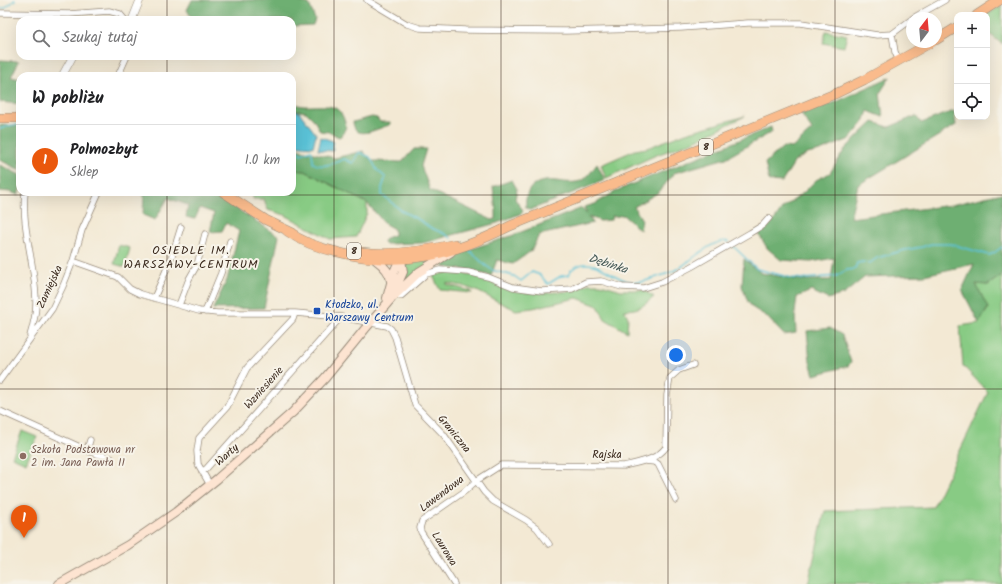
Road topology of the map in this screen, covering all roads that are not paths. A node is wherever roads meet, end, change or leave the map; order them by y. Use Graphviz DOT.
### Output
graph roads {
  1 [pos="140,0"];
  2 [pos="367,0"];
  3 [pos="945,0"];
  4 [pos="1000,0"];
  5 [pos="923,12"];
  6 [pos="982,12"];
  7 [pos="0,13"];
  8 [pos="121,16"];
  9 [pos="134,16"];
  10 [pos="906,23"];
  11 [pos="954,30"];
  12 [pos="892,34"];
  13 [pos="942,37"];
  14 [pos="922,48"];
  15 [pos="71,60"];
  16 [pos="125,60"];
  17 [pos="899,61"];
  18 [pos="64,72"];
  19 [pos="120,72"];
  20 [pos="0,118"];
  21 [pos="16,118"];
  22 [pos="25,196"];
  23 [pos="97,196"];
  24 [pos="229,196"];
  25 [pos="769,218"];
  26 [pos="181,227"];
  27 [pos="205,234"];
  28 [pos="309,241"];
  29 [pos="230,242"];
  30 [pos="466,244"];
  31 [pos="452,251"];
  32 [pos="400,256"];
  33 [pos="376,260"];
  34 [pos="73,261"];
  35 [pos="391,282"];
  36 [pos="393,297"];
  37 [pos="154,298"];
  38 [pos="179,305"];
  39 [pos="382,309"];
  40 [pos="205,312"];
  41 [pos="295,313"];
  42 [pos="341,317"];
  43 [pos="34,319"];
  44 [pos="44,322"];
  45 [pos="370,322"];
  46 [pos="29,339"];
  47 [pos="693,365"];
  48 [pos="0,380"];
  49 [pos="0,411"];
  50 [pos="90,440"];
  51 [pos="89,451"];
  52 [pos="111,458"];
  53 [pos="643,461"];
  54 [pos="202,472"];
  55 [pos="476,481"];
  56 [pos="210,485"];
  57 [pos="676,500"];
  58 [pos="420,525"];
  59 [pos="549,544"];
  60 [pos="59,584"];
  61 [pos="454,584"];
  1 -- 9 [label="street"];
  2 -- 12 [label="street"];
  3 -- 5 [label="street"];
  4 -- 6 [label="highway"];
  7 -- 8 [label="street"];
  10 -- 12 [label="street"];
  11 -- 13 [label="highway"];
  12 -- 17 [label="street"];
  14 -- 17 [label="highway, 8"];
  15 -- 18 [label="street"];
  16 -- 19 [label="street"];
  17 -- 30 [label="highway, 8"];
  20 -- 21 [label="highway"];
  22 -- 43 [label="street"];
  23 -- 34 [label="street, Zamiejska"];
  24 -- 28 [label="highway, 8"];
  25 -- 36 [label="street"];
  26 -- 37 [label="street"];
  27 -- 38 [label="street"];
  28 -- 32 [label="highway, 8"];
  28 -- 33 [label="highway, 8"];
  29 -- 40 [label="street"];
  30 -- 31 [label="highway, 8"];
  30 -- 32 [label="highway, 8"];
  31 -- 32 [label="highway, 8"];
  31 -- 36 [label="main road"];
  32 -- 33 [label="highway, 8"];
  32 -- 35 [label="main road, Warty"];
  32 -- 36 [label="main road, Warty"];
  33 -- 35 [label="main road"];
  34 -- 37 [label="street"];
  34 -- 44 [label="street, Zamiejska"];
  35 -- 39 [label="main road, Warty"];
  36 -- 39 [label="main road, Warty"];
  37 -- 38 [label="street"];
  38 -- 40 [label="street"];
  39 -- 45 [label="main road, Warty"];
  40 -- 41 [label="street"];
  41 -- 42 [label="street"];
  41 -- 54 [label="street"];
  42 -- 45 [label="street"];
  42 -- 54 [label="street, Wzniesienie"];
  43 -- 44 [label="street"];
  43 -- 46 [label="street"];
  44 -- 46 [label="street, Zamiejska"];
  45 -- 55 [label="street, Graniczna"];
  45 -- 56 [label="main road, Warty"];
  46 -- 48 [label="street, Zamiejska"];
  47 -- 53 [label="street, Rajska"];
  49 -- 51 [label="street"];
  50 -- 51 [label="street"];
  51 -- 52 [label="street"];
  53 -- 55 [label="street, Rajska"];
  53 -- 57 [label="street"];
  54 -- 56 [label="street"];
  55 -- 58 [label="street, Lawendowa"];
  55 -- 59 [label="street, Graniczna"];
  56 -- 60 [label="main road, Warty"];
  58 -- 61 [label="street, Laurowa"];
}
